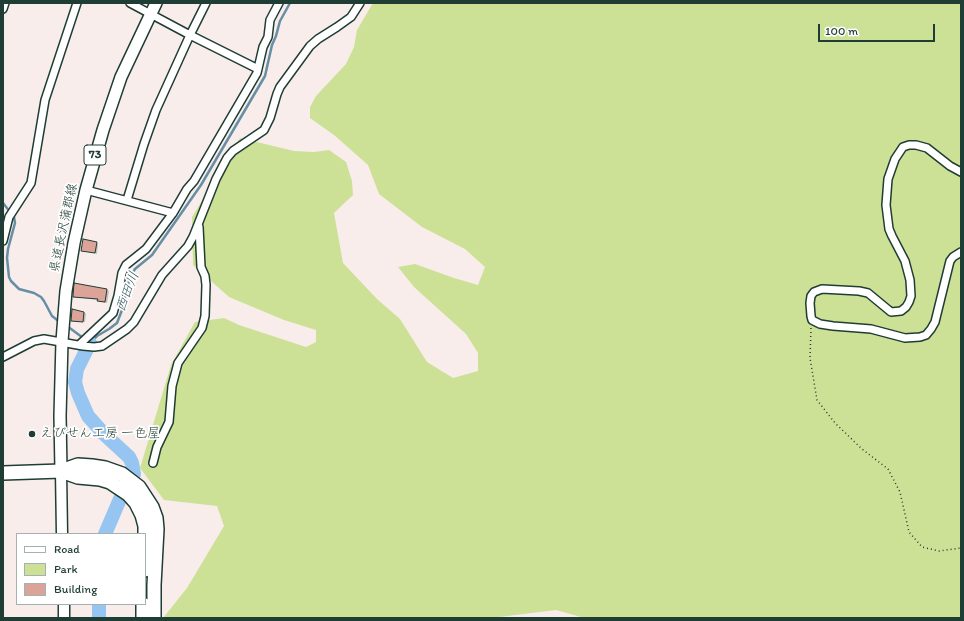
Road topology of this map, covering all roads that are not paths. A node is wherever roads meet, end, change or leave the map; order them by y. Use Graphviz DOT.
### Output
graph roads {
  1 [pos="5,3"];
  2 [pos="77,3"];
  3 [pos="130,3"];
  4 [pos="156,3"];
  5 [pos="206,3"];
  6 [pos="279,3"];
  7 [pos="360,3"];
  8 [pos="3,9"];
  9 [pos="151,13"];
  10 [pos="190,35"];
  11 [pos="258,69"];
  12 [pos="961,172"];
  13 [pos="86,190"];
  14 [pos="127,200"];
  15 [pos="173,213"];
  16 [pos="198,225"];
  17 [pos="3,241"];
  18 [pos="961,252"];
  19 [pos="62,341"];
  20 [pos="83,342"];
  21 [pos="3,357"];
  22 [pos="153,463"];
  23 [pos="61,471"];
  24 [pos="3,473"];
  25 [pos="141,499"];
  26 [pos="62,533"];
  27 [pos="145,533"];
  28 [pos="64,605"];
  29 [pos="143,605"];
  30 [pos="64,618"];
  31 [pos="143,618"];
  32 [pos="154,618"];
  1 -- 8 [label="street"];
  2 -- 17 [label="street"];
  3 -- 9 [label="street"];
  4 -- 9 [label="main road, 県道長沢蒲郡線 / 73"];
  5 -- 10 [label="street"];
  6 -- 11 [label="street"];
  7 -- 16 [label="street"];
  9 -- 10 [label="street"];
  9 -- 13 [label="main road, 県道長沢蒲郡線 / 73"];
  10 -- 11 [label="street"];
  10 -- 14 [label="street"];
  11 -- 15 [label="street"];
  12 -- 18 [label="street"];
  13 -- 14 [label="street"];
  13 -- 19 [label="main road, 県道長沢蒲郡線 / 73"];
  14 -- 15 [label="street"];
  15 -- 20 [label="street"];
  16 -- 20 [label="street"];
  16 -- 22 [label="street"];
  19 -- 20 [label="street"];
  19 -- 21 [label="street"];
  19 -- 23 [label="main road, 県道長沢蒲郡線 / 73"];
  23 -- 24 [label="highway"];
  23 -- 25 [label="highway"];
  23 -- 25 [label="highway"];
  23 -- 26 [label="street"];
  25 -- 27 [label="highway"];
  25 -- 32 [label="highway"];
  28 -- 30 [label="street"];
  29 -- 31 [label="highway"];
}
